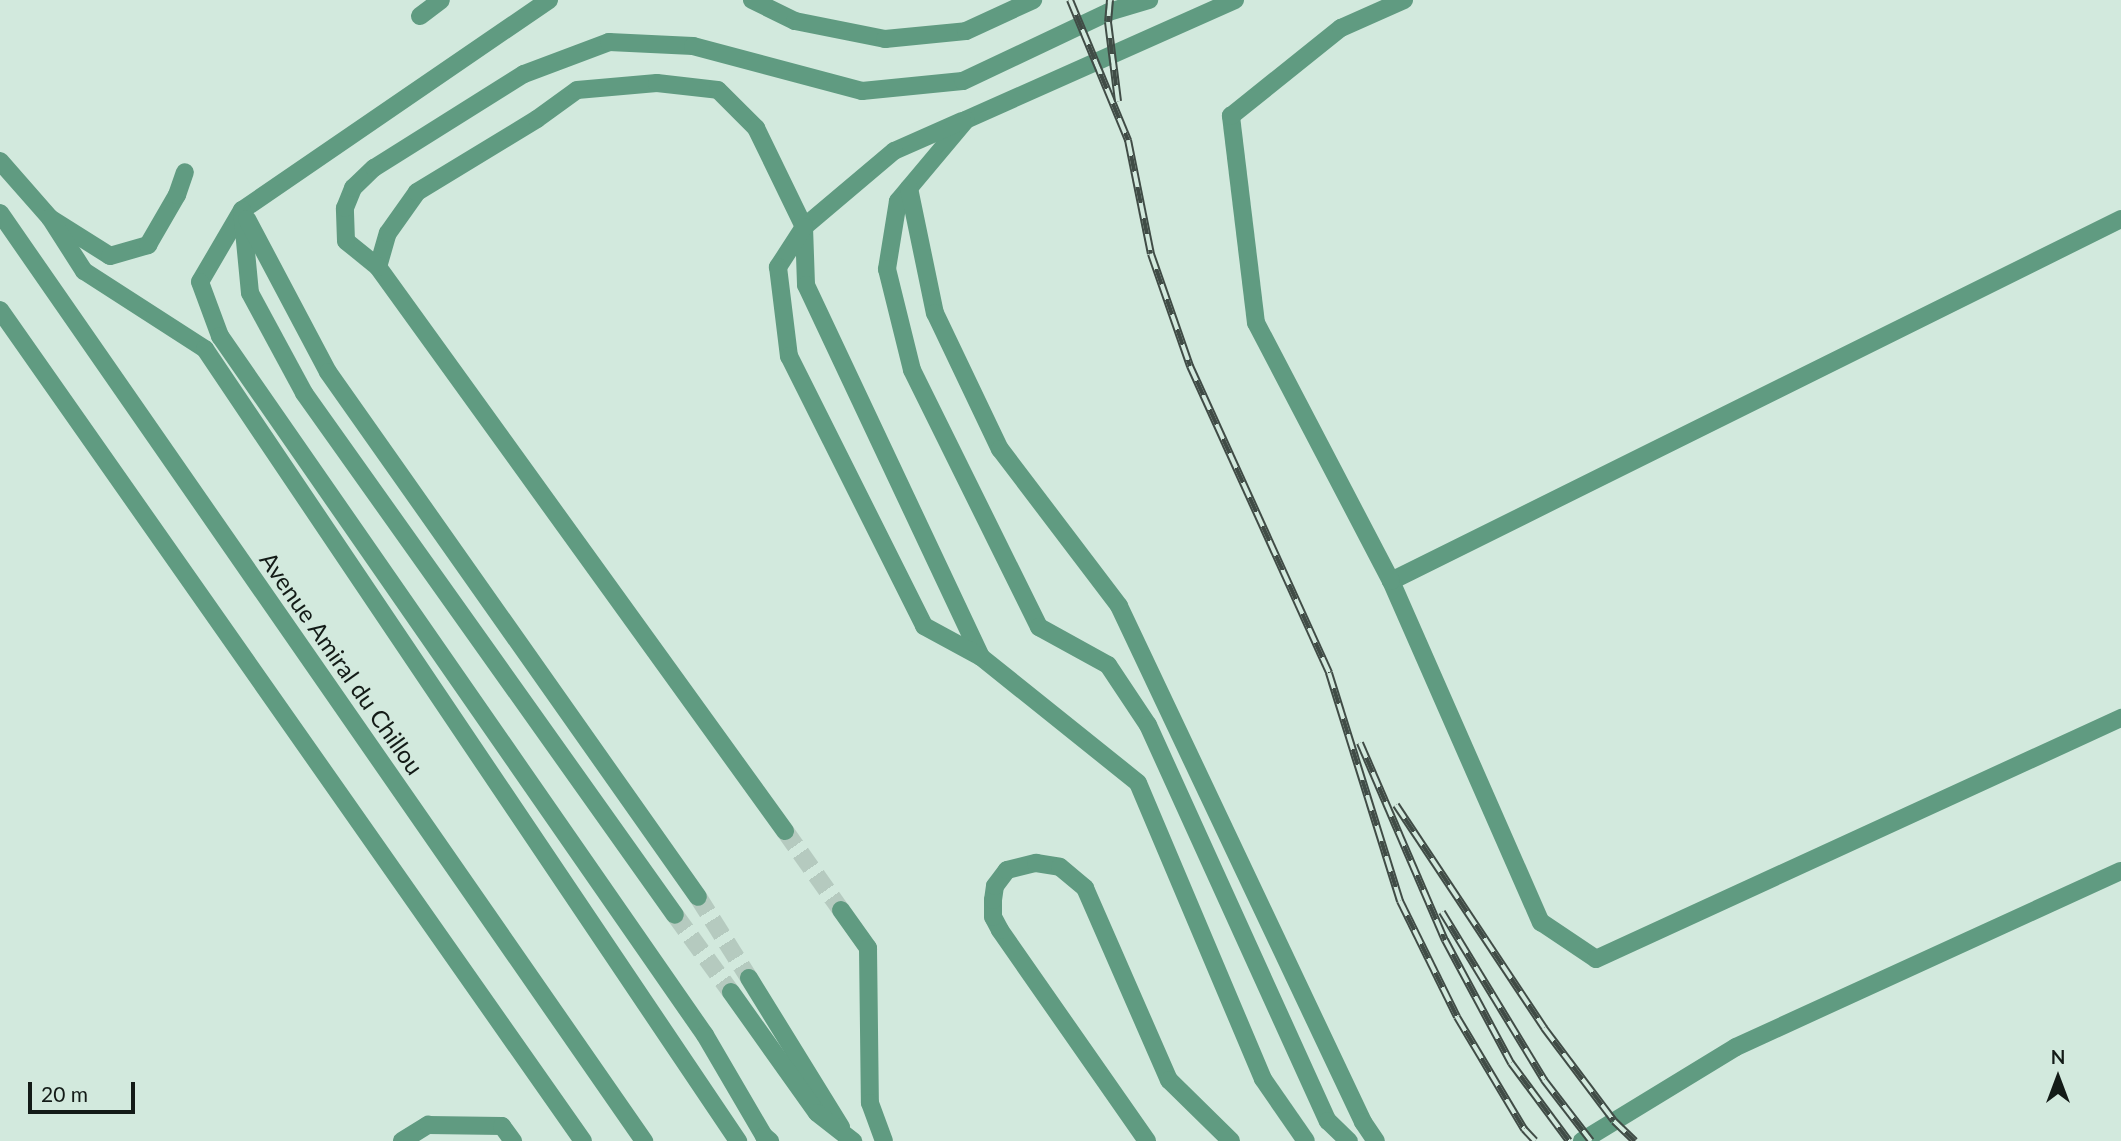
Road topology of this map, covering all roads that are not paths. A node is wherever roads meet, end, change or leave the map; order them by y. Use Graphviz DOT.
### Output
graph roads {
  1 [pos="441,0"];
  2 [pos="548,0"];
  3 [pos="752,0"];
  4 [pos="1033,0"];
  5 [pos="1150,0"];
  6 [pos="1235,0"];
  7 [pos="1405,0"];
  8 [pos="420,16"];
  9 [pos="966,120"];
  10 [pos="0,161"];
  11 [pos="185,172"];
  12 [pos="909,188"];
  13 [pos="242,210"];
  14 [pos="0,214"];
  15 [pos="50,218"];
  16 [pos="2121,219"];
  17 [pos="804,228"];
  18 [pos="377,267"];
  19 [pos="0,310"];
  20 [pos="1391,581"];
  21 [pos="981,657"];
  22 [pos="2121,718"];
  23 [pos="785,831"];
  24 [pos="2121,871"];
  25 [pos="698,897"];
  26 [pos="841,910"];
  27 [pos="676,915"];
  28 [pos="749,978"];
  29 [pos="731,992"];
  30 [pos="850,1139"];
  31 [pos="402,1141"];
  32 [pos="513,1141"];
  33 [pos="583,1141"];
  34 [pos="644,1141"];
  35 [pos="738,1141"];
  36 [pos="771,1141"];
  37 [pos="884,1141"];
  38 [pos="1147,1141"];
  39 [pos="1231,1141"];
  40 [pos="1306,1141"];
  41 [pos="1349,1141"];
  42 [pos="1376,1141"];
  43 [pos="1582,1141"];
  1 -- 8 [label="street"];
  2 -- 13 [label="street"];
  3 -- 4 [label="street"];
  5 -- 18 [label="street"];
  6 -- 9 [label="street"];
  7 -- 20 [label="street"];
  9 -- 12 [label="street"];
  9 -- 17 [label="street"];
  10 -- 15 [label="street"];
  11 -- 15 [label="street"];
  12 -- 41 [label="street"];
  12 -- 42 [label="street"];
  13 -- 25 [label="street"];
  13 -- 27 [label="street"];
  13 -- 36 [label="street"];
  14 -- 34 [label="street, Avenue Amiral du Chillou"];
  15 -- 35 [label="street"];
  16 -- 20 [label="street"];
  17 -- 18 [label="street"];
  17 -- 21 [label="street"];
  17 -- 21 [label="street"];
  18 -- 23 [label="street"];
  19 -- 33 [label="street"];
  20 -- 22 [label="street"];
  21 -- 40 [label="street"];
  24 -- 43 [label="street"];
  26 -- 37 [label="street"];
  28 -- 30 [label="street"];
  29 -- 30 [label="street"];
  31 -- 32 [label="street"];
  38 -- 39 [label="street"];
}
